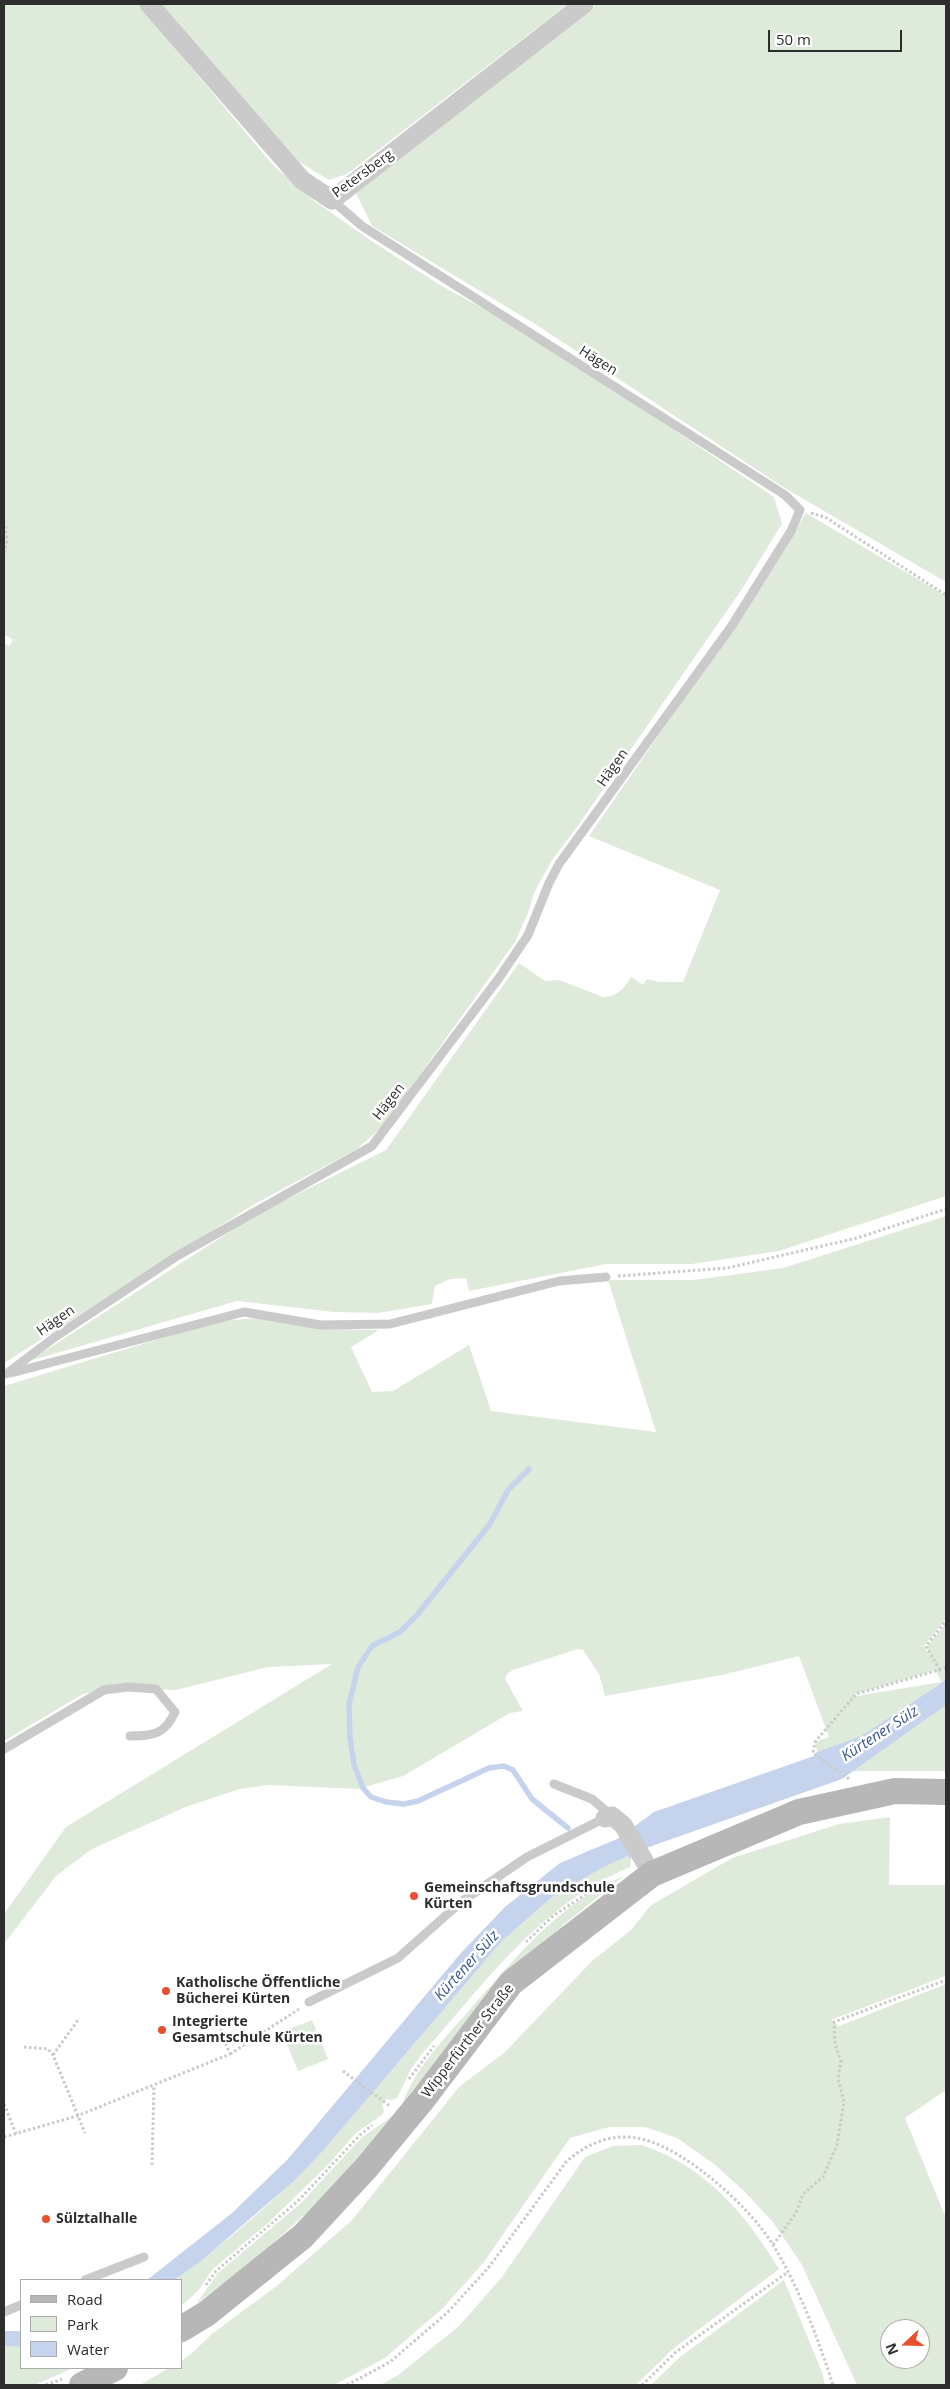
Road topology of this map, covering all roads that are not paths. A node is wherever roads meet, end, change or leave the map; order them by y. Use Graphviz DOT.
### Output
graph roads {
  1 [pos="149,4"];
  2 [pos="584,4"];
  3 [pos="332,200"];
  4 [pos="606,1277"];
  5 [pos="5,1374"];
  6 [pos="130,1736"];
  7 [pos="4,1749"];
  8 [pos="554,1784"];
  9 [pos="946,1792"];
  10 [pos="613,1820"];
  11 [pos="649,1868"];
  12 [pos="309,2002"];
  13 [pos="144,2257"];
  14 [pos="89,2279"];
  15 [pos="20,2305"];
  16 [pos="4,2312"];
  17 [pos="182,2328"];
  18 [pos="113,2369"];
  19 [pos="82,2385"];
  1 -- 3 [label="street, Petersberg"];
  2 -- 3 [label="street, Petersberg"];
  3 -- 5 [label="lane, Hägen"];
  4 -- 5 [label="lane, Hägen"];
  6 -- 7 [label="lane"];
  8 -- 10 [label="lane"];
  9 -- 11 [label="main road, Wipperfürther Straße"];
  10 -- 11 [label="street"];
  10 -- 12 [label="lane"];
  11 -- 17 [label="main road, Wipperfürther Straße"];
  13 -- 14 [label="lane"];
  15 -- 16 [label="lane"];
  18 -- 19 [label="main road"];
}
